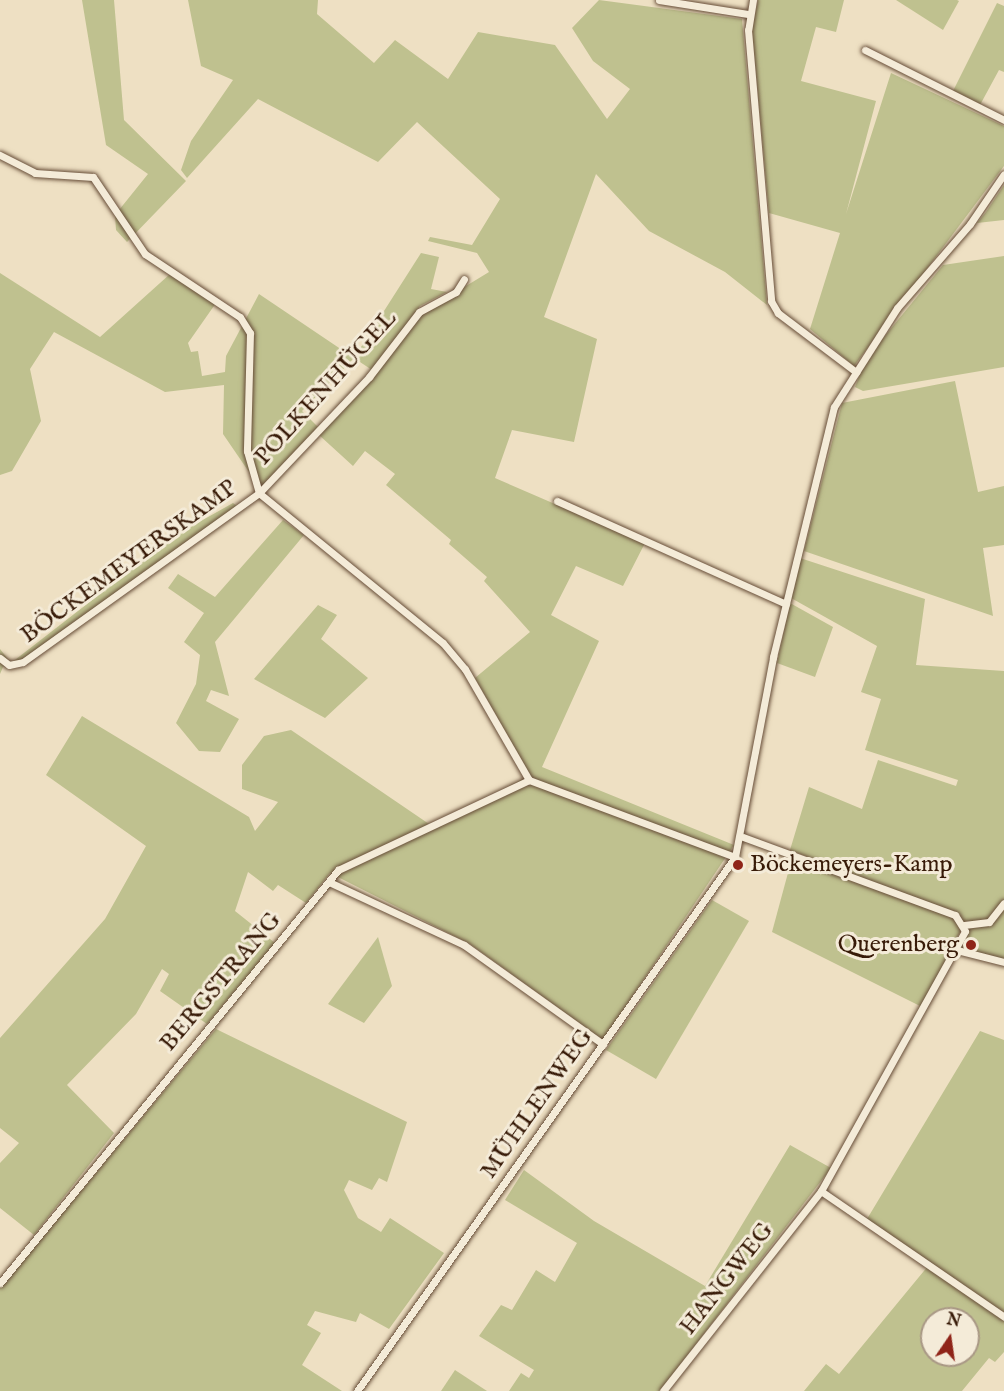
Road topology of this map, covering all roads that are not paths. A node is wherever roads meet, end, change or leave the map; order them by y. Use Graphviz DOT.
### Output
graph roads {
  1 [pos="659,0"];
  2 [pos="753,0"];
  3 [pos="748,14"];
  4 [pos="865,50"];
  5 [pos="1004,120"];
  6 [pos="0,155"];
  7 [pos="1004,174"];
  8 [pos="464,279"];
  9 [pos="856,372"];
  10 [pos="259,493"];
  11 [pos="557,501"];
  12 [pos="786,604"];
  13 [pos="0,658"];
  14 [pos="529,780"];
  15 [pos="743,837"];
  16 [pos="735,857"];
  17 [pos="329,882"];
  18 [pos="1004,903"];
  19 [pos="964,925"];
  20 [pos="957,950"];
  21 [pos="1004,962"];
  22 [pos="603,1044"];
  23 [pos="821,1191"];
  24 [pos="0,1282"];
  25 [pos="1004,1317"];
  26 [pos="357,1391"];
  27 [pos="663,1391"];
  1 -- 3 [label="street"];
  2 -- 3 [label="street"];
  3 -- 9 [label="street"];
  4 -- 5 [label="street"];
  6 -- 10 [label="street, POLKENHÜGEL"];
  7 -- 9 [label="street, MÜHLENWEG"];
  8 -- 10 [label="street, POLKENHÜGEL"];
  9 -- 12 [label="street, MÜHLENWEG"];
  10 -- 13 [label="street, BÖCKEMEYERSKAMP"];
  10 -- 14 [label="street, BÖCKEMEYERSKAMP"];
  11 -- 12 [label="street"];
  12 -- 15 [label="street, MÜHLENWEG"];
  14 -- 16 [label="street"];
  14 -- 17 [label="street, BERGSTRANG"];
  15 -- 16 [label="street, MÜHLENWEG"];
  15 -- 19 [label="street"];
  16 -- 22 [label="street, MÜHLENWEG"];
  17 -- 22 [label="street"];
  17 -- 24 [label="street, BERGSTRANG"];
  18 -- 19 [label="street"];
  19 -- 20 [label="street, HANGWEG"];
  20 -- 21 [label="street"];
  20 -- 23 [label="street, HANGWEG"];
  22 -- 26 [label="street, MÜHLENWEG"];
  23 -- 25 [label="street"];
  23 -- 27 [label="street, HANGWEG"];
}
